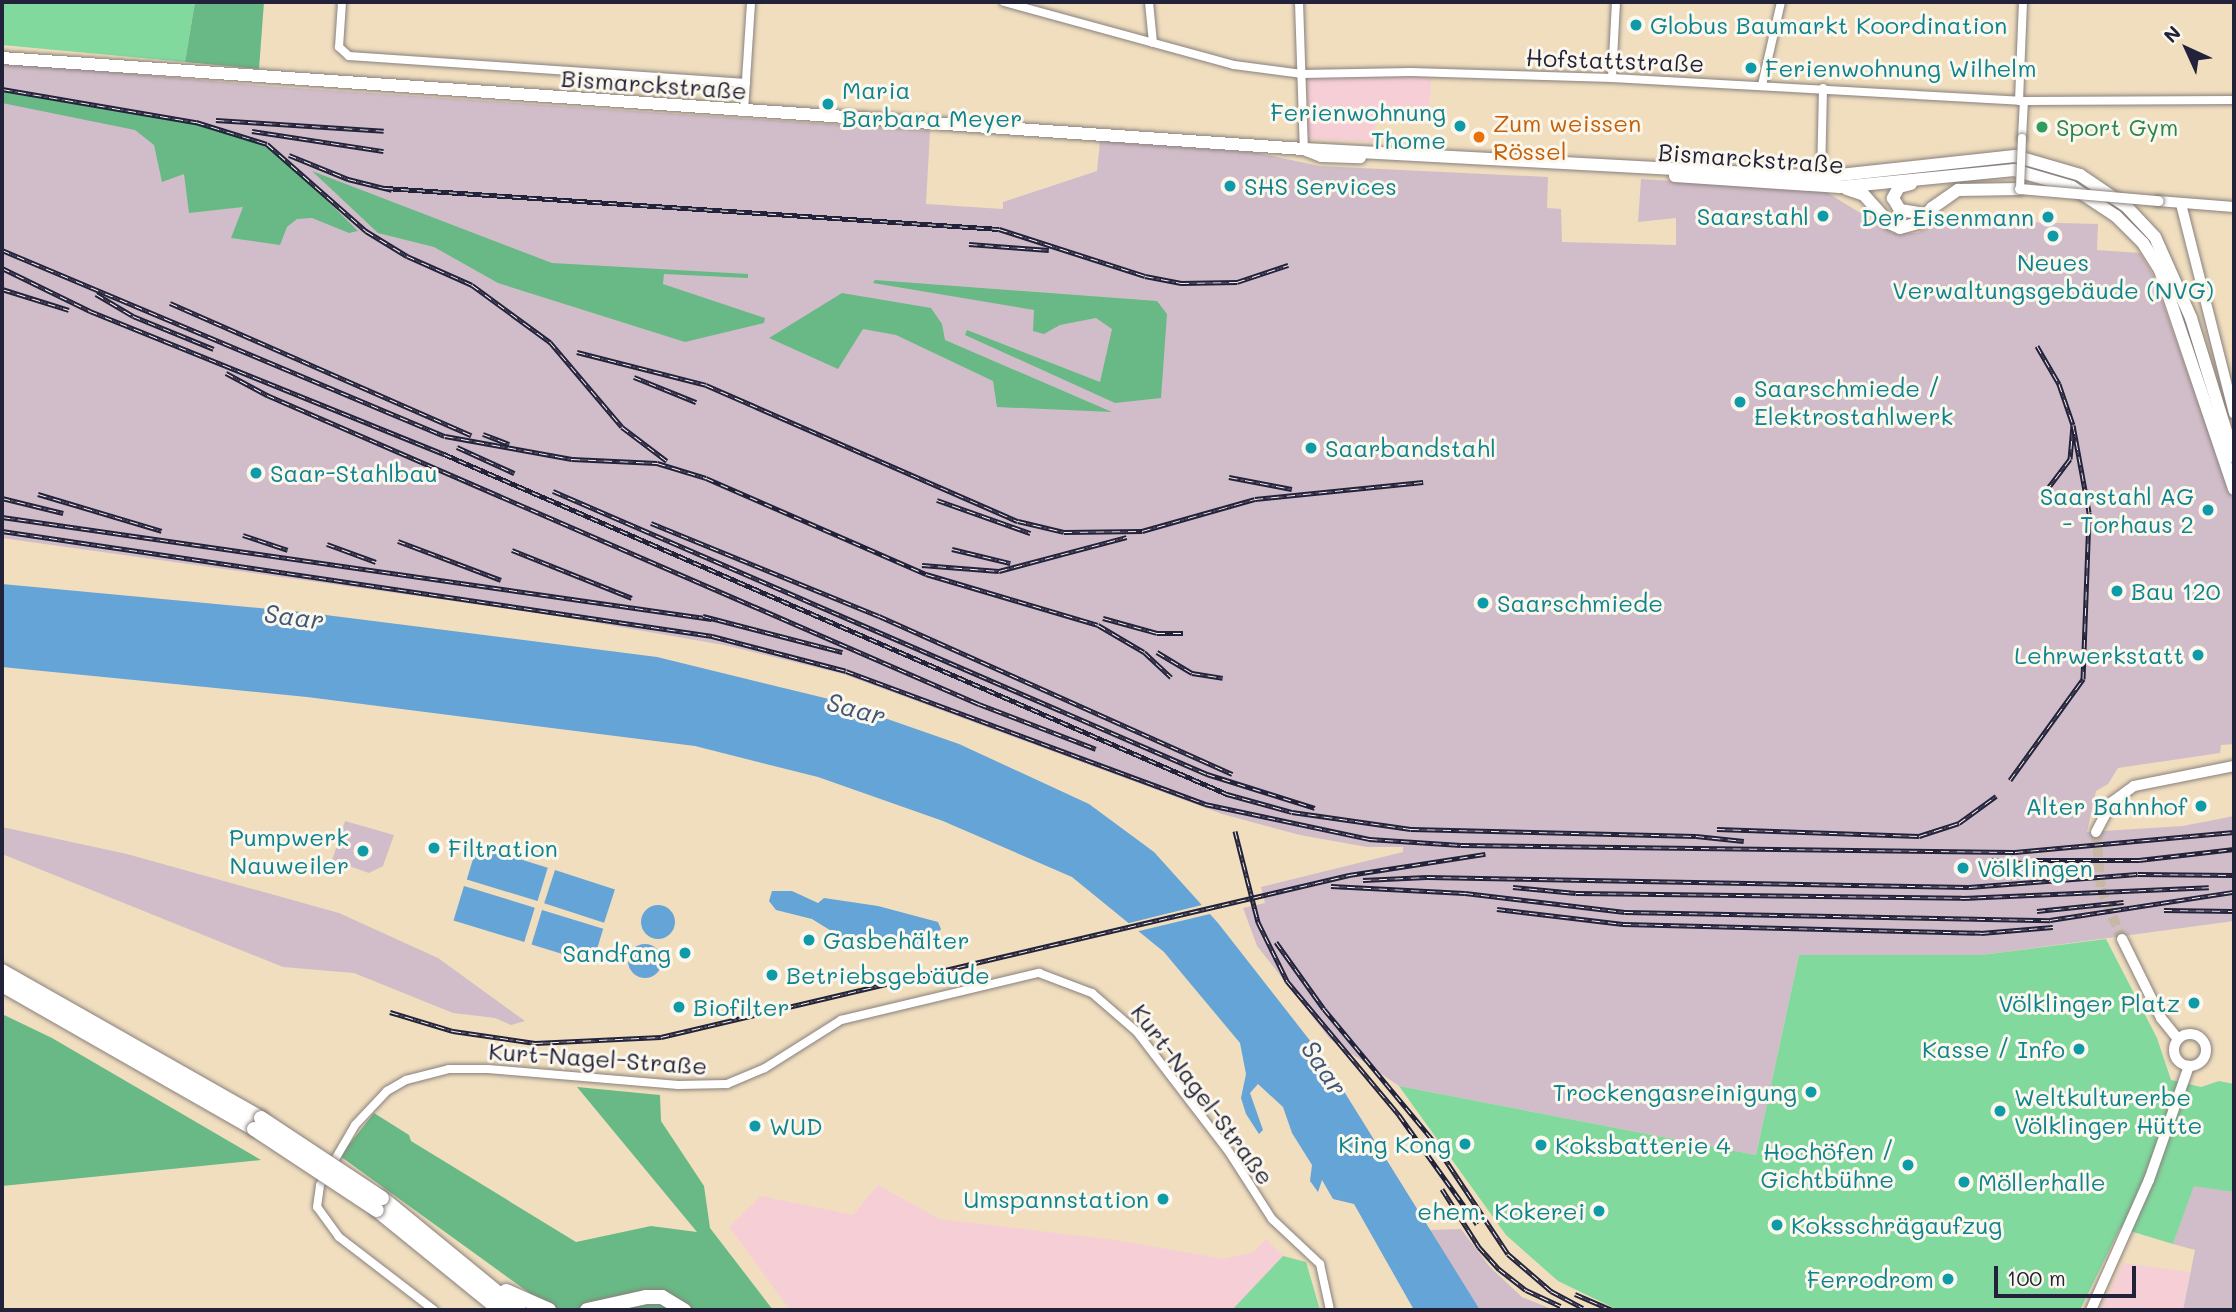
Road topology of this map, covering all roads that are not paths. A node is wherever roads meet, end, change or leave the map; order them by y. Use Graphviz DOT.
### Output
graph roads {
  1 [pos="342,2"];
  2 [pos="751,2"];
  3 [pos="1004,2"];
  4 [pos="1149,2"];
  5 [pos="1299,2"];
  6 [pos="1616,2"];
  7 [pos="1781,2"];
  8 [pos="2023,2"];
  9 [pos="1153,43"];
  10 [pos="2,58"];
  11 [pos="1302,74"];
  12 [pos="1612,78"];
  13 [pos="746,83"];
  14 [pos="1762,85"];
  15 [pos="1824,88"];
  16 [pos="2234,100"];
  17 [pos="2022,101"];
  18 [pos="744,111"];
  19 [pos="1304,149"];
  20 [pos="1613,167"];
  21 [pos="1948,174"];
  22 [pos="1821,177"];
  23 [pos="1878,179"];
  24 [pos="1840,187"];
  25 [pos="2020,190"];
  26 [pos="2180,204"];
  27 [pos="2234,207"];
  28 [pos="1932,208"];
  29 [pos="1919,214"];
  30 [pos="2234,413"];
  31 [pos="2230,457"];
  32 [pos="2234,489"];
  33 [pos="2234,766"];
  34 [pos="2096,832"];
  35 [pos="2122,939"];
  36 [pos="2,971"];
  37 [pos="2,985"];
  38 [pos="2178,1039"];
  39 [pos="2189,1066"];
  40 [pos="258,1124"];
  41 [pos="379,1204"];
  42 [pos="468,1268"];
  43 [pos="434,1310"];
  44 [pos="500,1310"];
  45 [pos="519,1310"];
  46 [pos="550,1310"];
  47 [pos="587,1310"];
  48 [pos="629,1310"];
  49 [pos="669,1310"];
  50 [pos="684,1310"];
  51 [pos="1330,1310"];
  52 [pos="2091,1310"];
  1 -- 13 [label="street, Bismarckstraße"];
  2 -- 13 [label="street"];
  3 -- 9 [label="street, Hofstattstraße"];
  4 -- 9 [label="street"];
  5 -- 11 [label="street"];
  6 -- 12 [label="street"];
  7 -- 14 [label="street"];
  8 -- 17 [label="street"];
  9 -- 11 [label="street, Hofstattstraße"];
  10 -- 18 [label="main road, Bismarckstraße"];
  11 -- 12 [label="street, Hofstattstraße"];
  11 -- 19 [label="street"];
  12 -- 14 [label="street, Hofstattstraße"];
  13 -- 18 [label="street"];
  14 -- 15 [label="street, Hofstattstraße"];
  15 -- 17 [label="street, Hofstattstraße"];
  15 -- 22 [label="street"];
  16 -- 17 [label="street, Hofstattstraße"];
  17 -- 25 [label="street, bridge"];
  18 -- 19 [label="main road, Bismarckstraße"];
  19 -- 20 [label="main road, Bismarckstraße"];
  20 -- 22 [label="main road, Bismarckstraße"];
  20 -- 24 [label="main road, Bismarckstraße"];
  21 -- 23 [label="main road"];
  21 -- 29 [label="main road"];
  21 -- 31 [label="main road"];
  22 -- 23 [label="main road, Bismarckstraße"];
  23 -- 24 [label="main road, Bismarckstraße"];
  23 -- 29 [label="main road"];
  23 -- 31 [label="main road"];
  24 -- 28 [label="main road"];
  25 -- 26 [label="main road, bridge"];
  25 -- 28 [label="main road"];
  26 -- 27 [label="main road"];
  26 -- 30 [label="main road"];
  28 -- 29 [label="main road"];
  31 -- 32 [label="main road"];
  33 -- 34 [label="main road"];
  35 -- 38 [label="main road"];
  36 -- 40 [label="highway"];
  37 -- 40 [label="highway"];
  38 -- 39 [label="main road"];
  38 -- 39 [label="main road"];
  39 -- 52 [label="main road"];
  40 -- 41 [label="highway, bridge"];
  41 -- 42 [label="highway"];
  41 -- 44 [label="highway"];
  42 -- 45 [label="highway"];
  42 -- 46 [label="highway"];
  43 -- 51 [label="street, Kurt-Nagel-Straße"];
  47 -- 50 [label="highway"];
  48 -- 49 [label="highway"];
}
